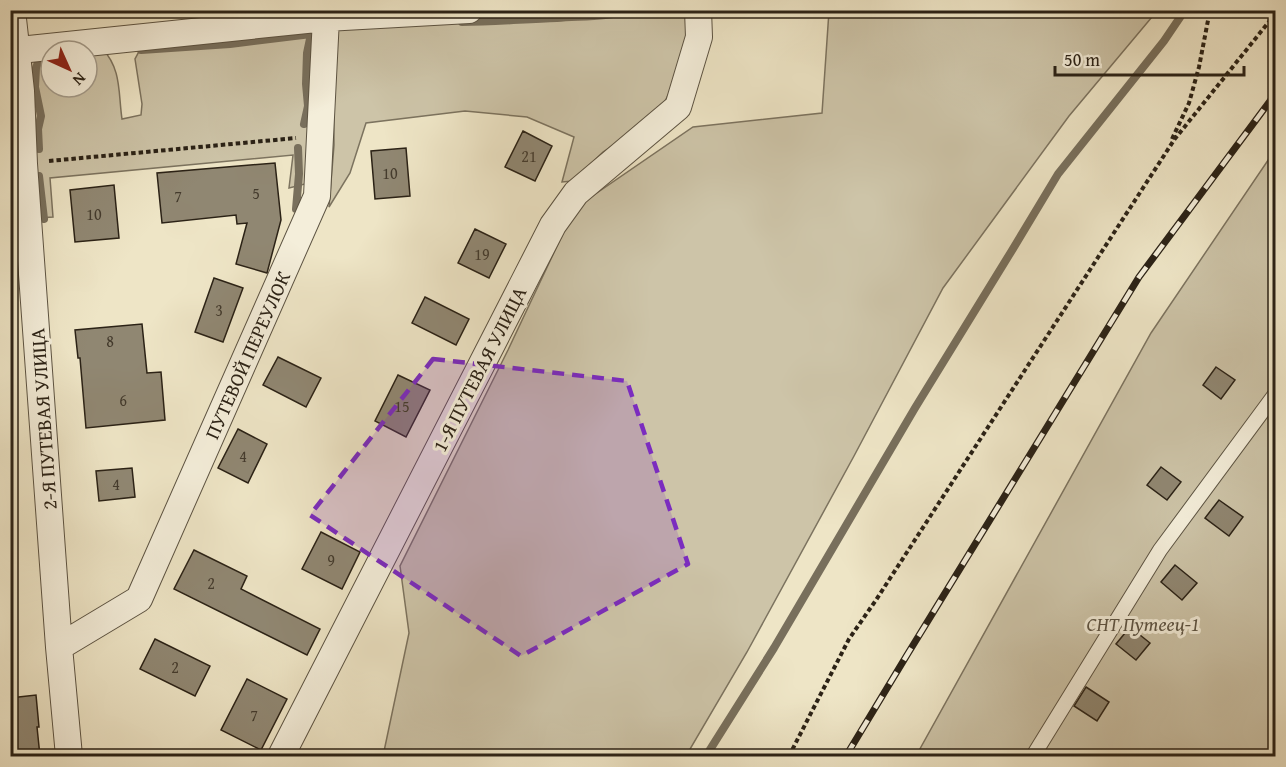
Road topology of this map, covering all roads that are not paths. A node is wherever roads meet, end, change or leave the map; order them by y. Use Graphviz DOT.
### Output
graph roads {
  1 [pos="12,10"];
  2 [pos="469,10"];
  3 [pos="698,10"];
  4 [pos="326,14"];
  5 [pos="13,51"];
  6 [pos="1275,393"];
  7 [pos="59,647"];
  8 [pos="69,756"];
  9 [pos="281,756"];
  10 [pos="1033,756"];
  1 -- 5 [label="street, 2-Я ПУТЕВАЯ УЛИЦА"];
  2 -- 4 [label="street"];
  3 -- 9 [label="street, 1-Я ПУТЕВАЯ УЛИЦА"];
  4 -- 5 [label="street"];
  4 -- 7 [label="street, ПУТЕВОЙ ПЕРЕУЛОК"];
  5 -- 7 [label="street, 2-Я ПУТЕВАЯ УЛИЦА"];
  6 -- 10 [label="lane"];
  7 -- 8 [label="street, 2-Я ПУТЕВАЯ УЛИЦА"];
}
